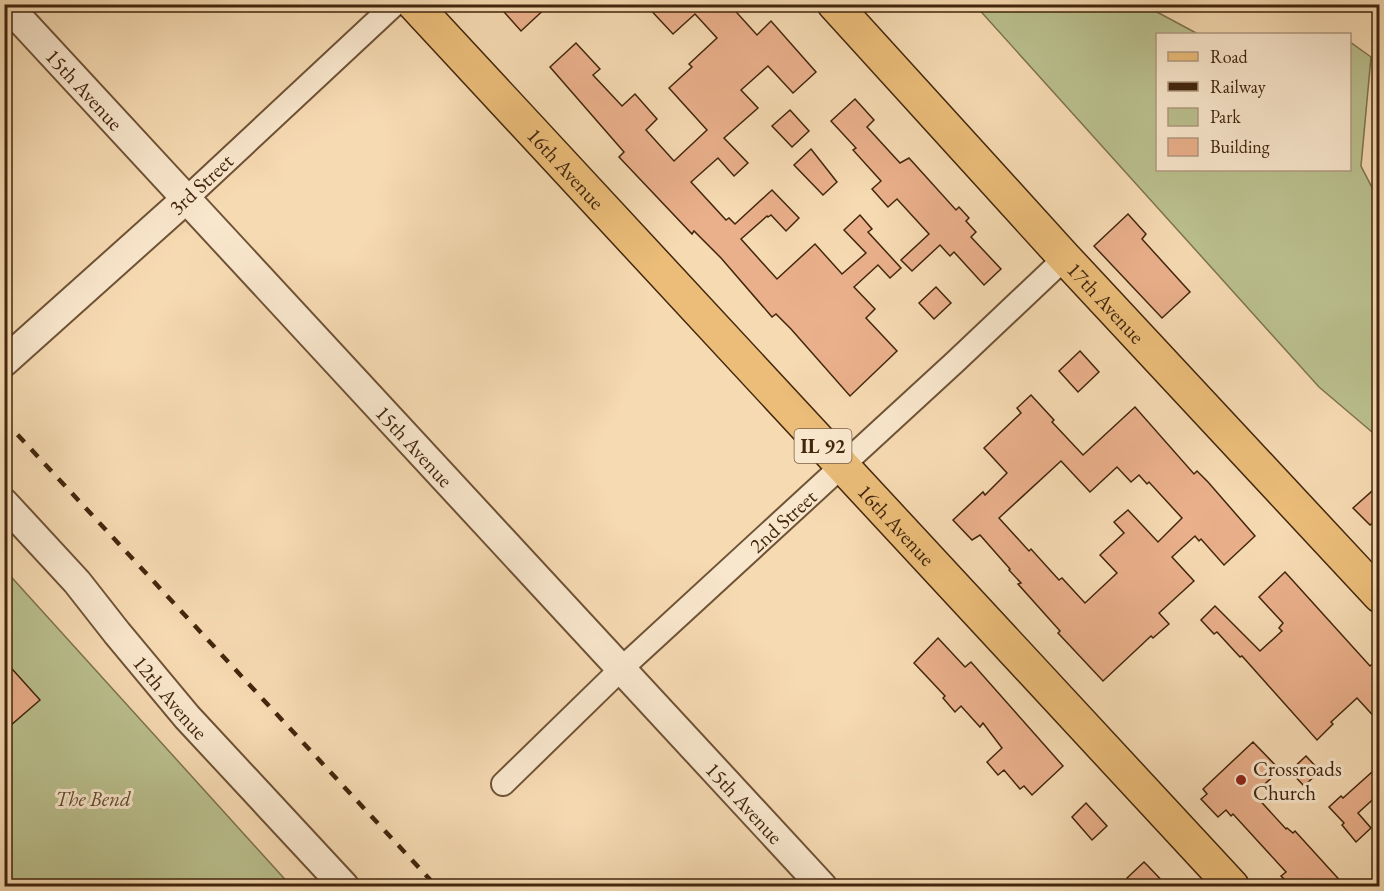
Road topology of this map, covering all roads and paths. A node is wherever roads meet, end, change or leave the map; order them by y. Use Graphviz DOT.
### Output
graph roads {
  1 [pos="6,4"];
  2 [pos="395,4"];
  3 [pos="414,4"];
  4 [pos="834,4"];
  5 [pos="186,199"];
  6 [pos="1065,258"];
  7 [pos="4,362"];
  8 [pos="841,466"];
  9 [pos="4,503"];
  10 [pos="1380,596"];
  11 [pos="621,669"];
  12 [pos="502,784"];
  13 [pos="344,886"];
  14 [pos="822,886"];
  15 [pos="1232,886"];
  1 -- 5 [label="street, 15th Avenue"];
  2 -- 5 [label="street, 3rd Street"];
  3 -- 8 [label="main road, 16th Avenue / IL 92"];
  4 -- 6 [label="main road, 17th Avenue"];
  5 -- 7 [label="street, 3rd Street"];
  5 -- 11 [label="street, 15th Avenue"];
  6 -- 8 [label="street, 2nd Street"];
  6 -- 10 [label="main road, 17th Avenue"];
  8 -- 11 [label="street, 2nd Street"];
  8 -- 15 [label="main road, 16th Avenue / IL 92"];
  9 -- 13 [label="street, 12th Avenue"];
  11 -- 12 [label="street, 2nd Street"];
  11 -- 14 [label="street, 15th Avenue"];
}
